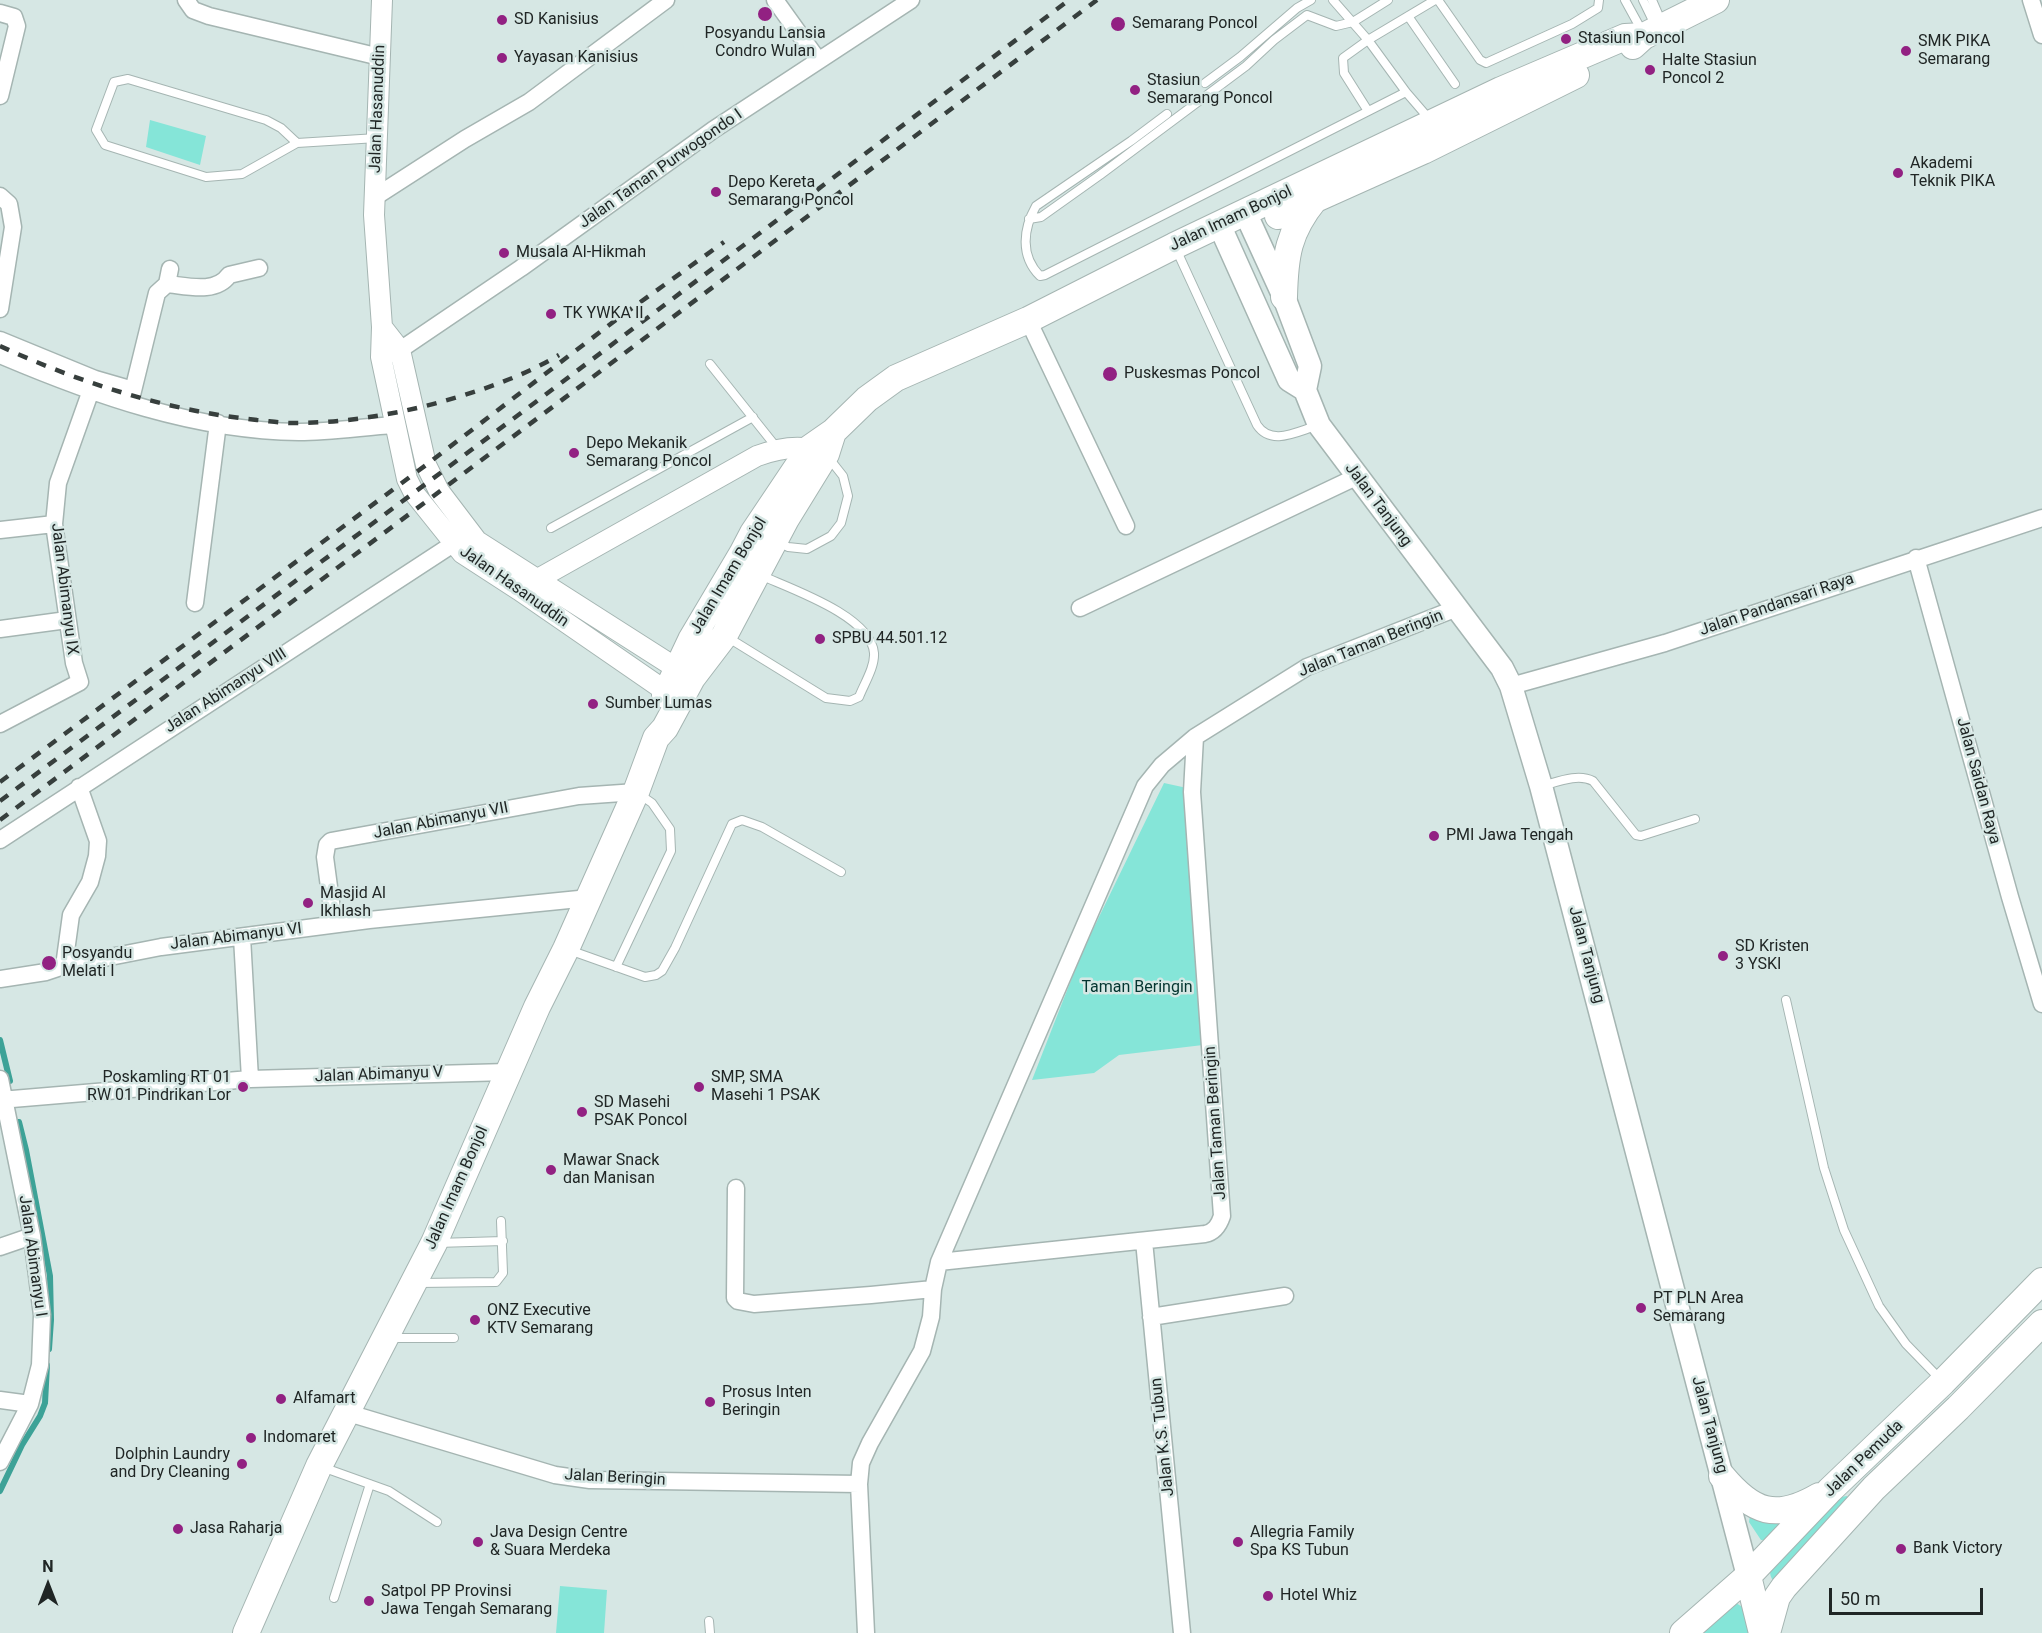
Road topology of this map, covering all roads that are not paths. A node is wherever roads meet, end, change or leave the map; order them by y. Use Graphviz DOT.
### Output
graph roads {
  1 [pos="186,0"];
  2 [pos="382,0"];
  3 [pos="666,0"];
  4 [pos="775,0"];
  5 [pos="910,0"];
  6 [pos="1311,0"];
  7 [pos="1333,0"];
  8 [pos="1388,0"];
  9 [pos="1436,0"];
  10 [pos="1599,0"];
  11 [pos="1625,0"];
  12 [pos="1644,0"];
  13 [pos="1652,0"];
  14 [pos="1716,0"];
  15 [pos="2031,0"];
  16 [pos="0,13"];
  17 [pos="1408,16"];
  18 [pos="1353,22"];
  19 [pos="1655,30"];
  20 [pos="2042,35"];
  21 [pos="1368,40"];
  22 [pos="380,57"];
  23 [pos="818,60"];
  24 [pos="1205,83"];
  25 [pos="1455,84"];
  26 [pos="1406,92"];
  27 [pos="0,96"];
  28 [pos="1368,111"];
  29 [pos="1167,114"];
  30 [pos="1432,122"];
  31 [pos="377,138"];
  32 [pos="297,143"];
  33 [pos="0,196"];
  34 [pos="375,197"];
  35 [pos="1315,199"];
  36 [pos="1029,219"];
  37 [pos="1249,220"];
  38 [pos="1223,232"];
  39 [pos="1174,246"];
  40 [pos="259,268"];
  41 [pos="1284,297"];
  42 [pos="0,309"];
  43 [pos="1028,320"];
  44 [pos="382,327"];
  45 [pos="0,340"];
  46 [pos="400,350"];
  47 [pos="0,356"];
  48 [pos="381,357"];
  49 [pos="710,364"];
  50 [pos="93,385"];
  51 [pos="1305,390"];
  52 [pos="132,396"];
  53 [pos="753,417"];
  54 [pos="218,423"];
  55 [pos="394,425"];
  56 [pos="1319,425"];
  57 [pos="823,445"];
  58 [pos="777,449"];
  59 [pos="1356,477"];
  60 [pos="2042,518"];
  61 [pos="54,524"];
  62 [pos="1126,526"];
  63 [pos="551,528"];
  64 [pos="0,530"];
  65 [pos="774,540"];
  66 [pos="453,544"];
  67 [pos="1916,558"];
  68 [pos="757,574"];
  69 [pos="537,580"];
  70 [pos="519,590"];
  71 [pos="195,603"];
  72 [pos="1080,608"];
  73 [pos="1456,608"];
  74 [pos="68,620"];
  75 [pos="0,629"];
  76 [pos="724,636"];
  77 [pos="685,674"];
  78 [pos="1511,686"];
  79 [pos="673,696"];
  80 [pos="0,724"];
  81 [pos="1195,737"];
  82 [pos="1541,786"];
  83 [pos="79,787"];
  84 [pos="636,792"];
  85 [pos="1695,819"];
  86 [pos="0,840"];
  87 [pos="841,872"];
  88 [pos="589,898"];
  89 [pos="334,924"];
  90 [pos="242,937"];
  91 [pos="566,949"];
  92 [pos="64,966"];
  93 [pos="616,967"];
  94 [pos="0,979"];
  95 [pos="1786,1000"];
  96 [pos="2042,1004"];
  97 [pos="508,1072"];
  98 [pos="0,1079"];
  99 [pos="250,1079"];
  100 [pos="2,1100"];
  101 [pos="736,1188"];
  102 [pos="501,1221"];
  103 [pos="32,1236"];
  104 [pos="502,1241"];
  105 [pos="1144,1241"];
  106 [pos="434,1243"];
  107 [pos="0,1247"];
  108 [pos="939,1262"];
  109 [pos="2042,1281"];
  110 [pos="412,1283"];
  111 [pos="933,1288"];
  112 [pos="1285,1296"];
  113 [pos="1151,1317"];
  114 [pos="2042,1323"];
  115 [pos="384,1338"];
  116 [pos="454,1338"];
  117 [pos="1943,1382"];
  118 [pos="0,1400"];
  119 [pos="30,1404"];
  120 [pos="345,1412"];
  121 [pos="0,1462"];
  122 [pos="319,1466"];
  123 [pos="1722,1476"];
  124 [pos="370,1484"];
  125 [pos="859,1484"];
  126 [pos="1830,1490"];
  127 [pos="437,1522"];
  128 [pos="1748,1576"];
  129 [pos="334,1598"];
  130 [pos="709,1621"];
  131 [pos="246,1633"];
  132 [pos="710,1633"];
  133 [pos="866,1633"];
  134 [pos="1182,1633"];
  135 [pos="1683,1633"];
  136 [pos="1762,1633"];
  137 [pos="1767,1633"];
  1 -- 22 [label="street"];
  2 -- 22 [label="street, Jalan Hasanuddin"];
  3 -- 34 [label="street"];
  4 -- 23 [label="street"];
  5 -- 23 [label="street, Jalan Taman Purwogondo I"];
  6 -- 24 [label="lane"];
  7 -- 18 [label="lane"];
  8 -- 18 [label="lane"];
  9 -- 10 [label="lane"];
  9 -- 17 [label="lane"];
  11 -- 19 [label="lane"];
  12 -- 19 [label="lane"];
  13 -- 19 [label="lane"];
  14 -- 19 [label="main road, Jalan Imam Bonjol"];
  15 -- 20 [label="street"];
  16 -- 27 [label="street"];
  17 -- 21 [label="lane"];
  17 -- 25 [label="lane"];
  18 -- 21 [label="lane"];
  18 -- 36 [label="lane"];
  19 -- 30 [label="main road, Jalan Imam Bonjol"];
  19 -- 35 [label="main road, Jalan Imam Bonjol"];
  21 -- 26 [label="lane"];
  21 -- 28 [label="lane"];
  22 -- 31 [label="street, Jalan Hasanuddin"];
  23 -- 46 [label="street, Jalan Taman Purwogondo I"];
  26 -- 28 [label="lane"];
  26 -- 30 [label="lane"];
  28 -- 36 [label="lane"];
  29 -- 36 [label="lane"];
  30 -- 37 [label="main road, Jalan Imam Bonjol"];
  31 -- 32 [label="lane"];
  31 -- 34 [label="street, Jalan Hasanuddin"];
  32 -- 32 [label="lane"];
  33 -- 42 [label="street"];
  34 -- 44 [label="street, Jalan Hasanuddin"];
  35 -- 37 [label="main road, Jalan Imam Bonjol"];
  35 -- 41 [label="main road"];
  37 -- 38 [label="main road, Jalan Imam Bonjol"];
  37 -- 41 [label="main road, Jalan Tanjung"];
  38 -- 39 [label="main road, Jalan Imam Bonjol"];
  38 -- 51 [label="main road, Jalan Tanjung"];
  39 -- 43 [label="main road, Jalan Imam Bonjol"];
  39 -- 56 [label="lane"];
  40 -- 52 [label="street"];
  41 -- 51 [label="main road, Jalan Tanjung"];
  43 -- 57 [label="main road, Jalan Imam Bonjol"];
  43 -- 62 [label="street"];
  44 -- 46 [label="street, Jalan Hasanuddin"];
  44 -- 48 [label="street, Jalan Hasanuddin"];
  45 -- 50 [label="street"];
  46 -- 48 [label="street, Jalan Taman Purwogondo I"];
  46 -- 69 [label="street, Jalan Hasanuddin"];
  47 -- 50 [label="street"];
  48 -- 55 [label="street, Jalan Hasanuddin"];
  49 -- 53 [label="lane"];
  50 -- 52 [label="street"];
  50 -- 61 [label="street, Jalan Abimanyu IX"];
  51 -- 56 [label="main road, Jalan Tanjung"];
  52 -- 54 [label="street"];
  53 -- 58 [label="lane"];
  53 -- 63 [label="lane"];
  54 -- 55 [label="street"];
  54 -- 71 [label="street"];
  55 -- 66 [label="street, Jalan Hasanuddin"];
  56 -- 59 [label="main road, Jalan Tanjung"];
  57 -- 58 [label="street"];
  57 -- 65 [label="main road, Jalan Imam Bonjol"];
  57 -- 65 [label="lane"];
  57 -- 77 [label="main road, Jalan Imam Bonjol"];
  58 -- 69 [label="street"];
  59 -- 72 [label="street"];
  59 -- 73 [label="main road, Jalan Tanjung"];
  60 -- 67 [label="street, Jalan Pandansari Raya"];
  61 -- 64 [label="street"];
  61 -- 74 [label="street, Jalan Abimanyu IX"];
  65 -- 68 [label="main road, Jalan Imam Bonjol"];
  66 -- 70 [label="street, Jalan Hasanuddin"];
  66 -- 83 [label="street, Jalan Abimanyu VIII"];
  67 -- 78 [label="street, Jalan Pandansari Raya"];
  67 -- 96 [label="street, Jalan Saidan Raya"];
  68 -- 76 [label="main road, Jalan Imam Bonjol"];
  68 -- 76 [label="lane"];
  69 -- 70 [label="street"];
  69 -- 77 [label="street, Jalan Hasanuddin"];
  70 -- 79 [label="street, Jalan Hasanuddin"];
  73 -- 78 [label="main road, Jalan Tanjung"];
  73 -- 81 [label="street, Jalan Taman Beringin"];
  74 -- 75 [label="street"];
  74 -- 80 [label="street, Jalan Abimanyu IX"];
  76 -- 77 [label="main road, Jalan Imam Bonjol"];
  77 -- 79 [label="main road, Jalan Imam Bonjol"];
  78 -- 82 [label="main road, Jalan Tanjung"];
  79 -- 84 [label="main road, Jalan Imam Bonjol"];
  81 -- 105 [label="street, Jalan Taman Beringin"];
  81 -- 108 [label="street, Jalan Taman Beringin"];
  82 -- 85 [label="lane"];
  82 -- 123 [label="main road, Jalan Tanjung"];
  83 -- 86 [label="street, Jalan Abimanyu VIII"];
  83 -- 92 [label="street"];
  84 -- 88 [label="main road, Jalan Imam Bonjol"];
  84 -- 89 [label="street, Jalan Abimanyu VII"];
  84 -- 93 [label="lane"];
  87 -- 93 [label="lane"];
  88 -- 89 [label="street, Jalan Abimanyu VI"];
  88 -- 91 [label="main road, Jalan Imam Bonjol"];
  89 -- 90 [label="street, Jalan Abimanyu VI"];
  90 -- 92 [label="street, Jalan Abimanyu VI"];
  90 -- 99 [label="street"];
  91 -- 93 [label="lane"];
  91 -- 97 [label="main road, Jalan Imam Bonjol"];
  92 -- 94 [label="street, Jalan Abimanyu VI"];
  95 -- 117 [label="lane"];
  97 -- 99 [label="street, Jalan Abimanyu V"];
  97 -- 106 [label="main road, Jalan Imam Bonjol"];
  98 -- 100 [label="street, Jalan Abimanyu I"];
  99 -- 100 [label="street, Jalan Abimanyu V"];
  100 -- 103 [label="street, Jalan Abimanyu I"];
  101 -- 111 [label="street"];
  102 -- 104 [label="lane"];
  103 -- 107 [label="street"];
  103 -- 119 [label="street, Jalan Abimanyu I"];
  104 -- 106 [label="lane"];
  104 -- 110 [label="lane"];
  105 -- 108 [label="street, Jalan Taman Beringin"];
  105 -- 113 [label="street, Jalan K.S. Tubun"];
  106 -- 110 [label="main road, Jalan Imam Bonjol"];
  108 -- 111 [label="street, Jalan Taman Beringin"];
  109 -- 117 [label="main road, Jalan Pemuda"];
  110 -- 115 [label="main road, Jalan Imam Bonjol"];
  111 -- 125 [label="street"];
  112 -- 113 [label="street"];
  113 -- 134 [label="street, Jalan K.S. Tubun"];
  114 -- 137 [label="main road, Jalan Pemuda"];
  115 -- 116 [label="lane"];
  115 -- 120 [label="main road, Jalan Imam Bonjol"];
  117 -- 126 [label="main road, Jalan Pemuda"];
  118 -- 119 [label="street"];
  119 -- 121 [label="street, Jalan Abimanyu I"];
  120 -- 122 [label="main road, Jalan Imam Bonjol"];
  120 -- 125 [label="street, Jalan Beringin"];
  122 -- 124 [label="lane"];
  122 -- 131 [label="main road, Jalan Imam Bonjol"];
  123 -- 126 [label="main road"];
  123 -- 128 [label="main road, Jalan Tanjung"];
  124 -- 127 [label="lane"];
  124 -- 129 [label="lane"];
  125 -- 133 [label="street"];
  126 -- 128 [label="main road, Jalan Pemuda"];
  128 -- 135 [label="main road, Jalan Pemuda"];
  128 -- 136 [label="main road"];
  130 -- 132 [label="lane"];
}
